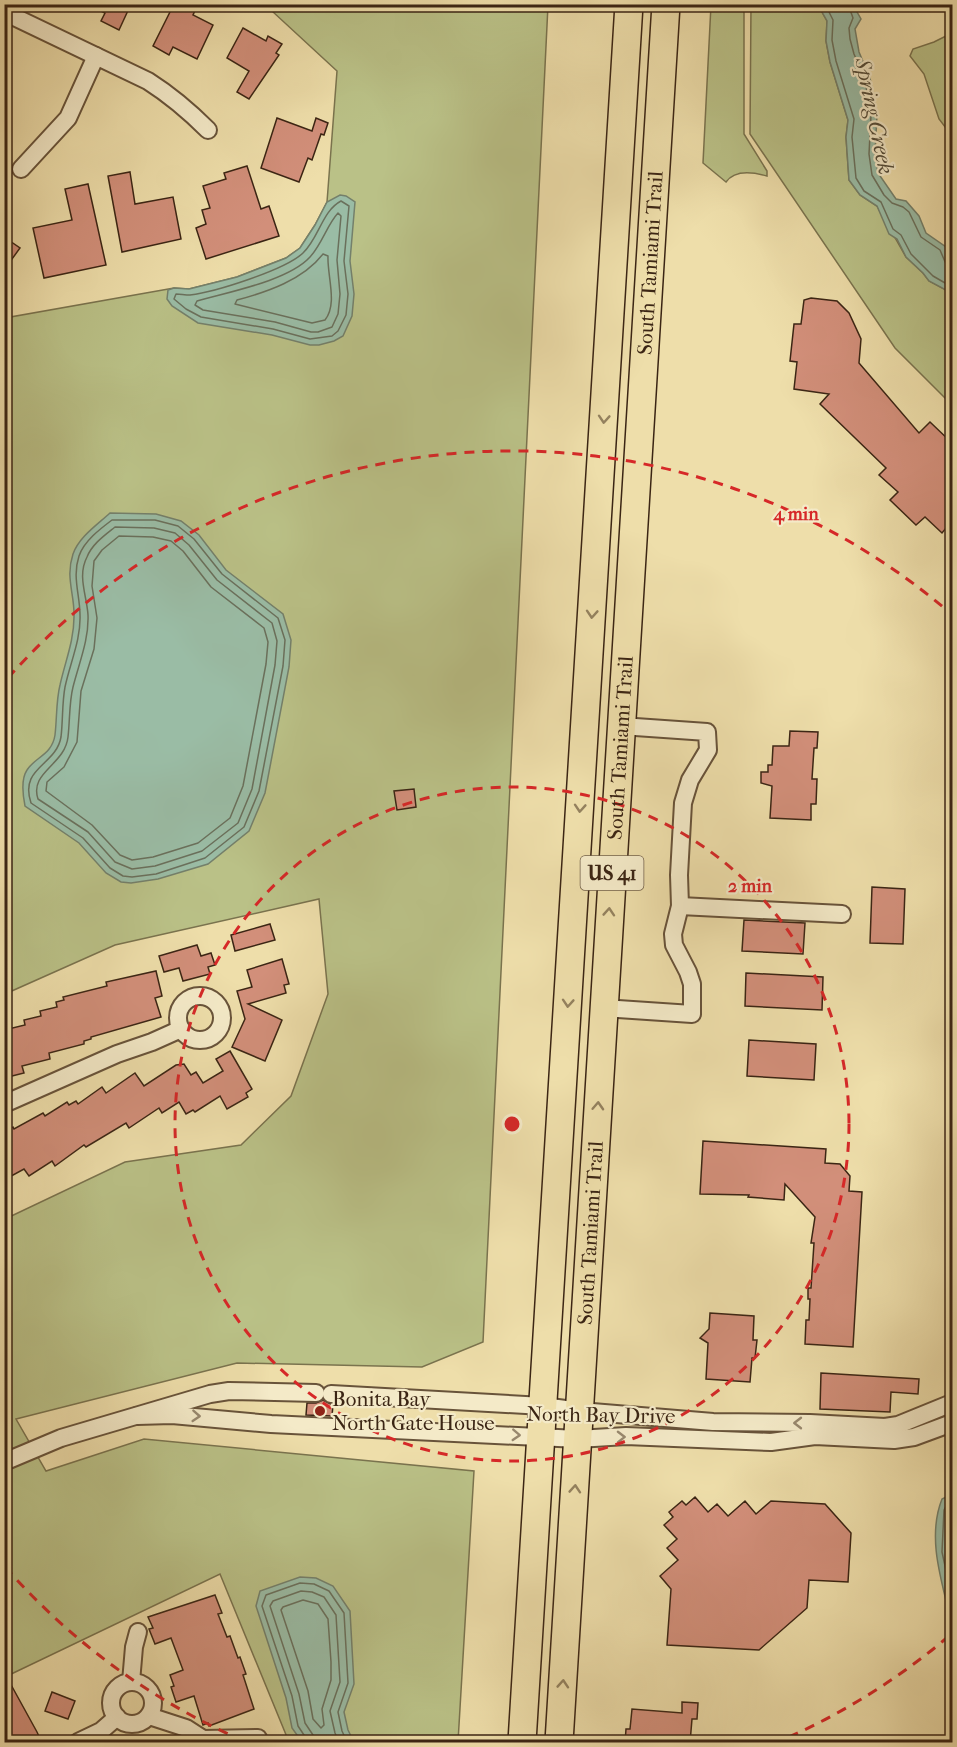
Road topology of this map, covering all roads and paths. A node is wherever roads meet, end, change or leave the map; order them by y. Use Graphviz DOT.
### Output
graph roads {
  1 [pos="629,4"];
  2 [pos="666,4"];
  3 [pos="4,12"];
  4 [pos="96,56"];
  5 [pos="625,76"];
  6 [pos="208,130"];
  7 [pos="21,169"];
  8 [pos="639,432"];
  9 [pos="621,726"];
  10 [pos="680,906"];
  11 [pos="842,914"];
  12 [pos="603,1008"];
  13 [pos="181,1029"];
  14 [pos="4,1104"];
  15 [pos="952,1403"];
  16 [pos="543,1406"];
  17 [pos="580,1411"];
  18 [pos="925,1414"];
  19 [pos="138,1416"];
  20 [pos="952,1423"];
  21 [pos="932,1432"];
  22 [pos="541,1437"];
  23 [pos="578,1439"];
  24 [pos="4,1461"];
  25 [pos="138,1632"];
  26 [pos="131,1682"];
  27 [pos="149,1716"];
  28 [pos="117,1717"];
  29 [pos="258,1738"];
  30 [pos="78,1743"];
  31 [pos="522,1743"];
  32 [pos="559,1743"];
  1 -- 5 [label="main road, South Tamiami Trail / US 41"];
  2 -- 8 [label="main road, South Tamiami Trail / US 41"];
  3 -- 4 [label="street"];
  4 -- 6 [label="street"];
  4 -- 7 [label="street"];
  5 -- 8 [label="main road"];
  5 -- 16 [label="main road, South Tamiami Trail / US 41, one-way"];
  8 -- 9 [label="main road, South Tamiami Trail / US 41"];
  9 -- 10 [label="street"];
  12 -- 9 [label="main road, South Tamiami Trail / US 41, one-way"];
  10 -- 11 [label="street"];
  10 -- 12 [label="street"];
  17 -- 12 [label="main road, South Tamiami Trail / US 41, one-way"];
  13 -- 14 [label="street"];
  15 -- 18 [label="street, North Bay Drive"];
  16 -- 17 [label="street, North Bay Drive"];
  16 -- 19 [label="street, North Bay Drive"];
  16 -- 22 [label="main road, South Tamiami Trail / US 41"];
  18 -- 17 [label="street, North Bay Drive, one-way"];
  17 -- 23 [label="main road, South Tamiami Trail / US 41"];
  18 -- 21 [label="street"];
  19 -- 22 [label="street, North Bay Drive, one-way"];
  19 -- 24 [label="street, North Bay Drive"];
  20 -- 21 [label="street, North Bay Drive"];
  23 -- 21 [label="street, North Bay Drive, one-way"];
  22 -- 23 [label="street, North Bay Drive"];
  22 -- 31 [label="main road, South Tamiami Trail / US 41"];
  32 -- 23 [label="main road, South Tamiami Trail / US 41, one-way"];
  25 -- 26 [label="street"];
  26 -- 27 [label="street"];
  26 -- 28 [label="street"];
  27 -- 28 [label="street"];
  27 -- 29 [label="street"];
  28 -- 30 [label="street"];
}
